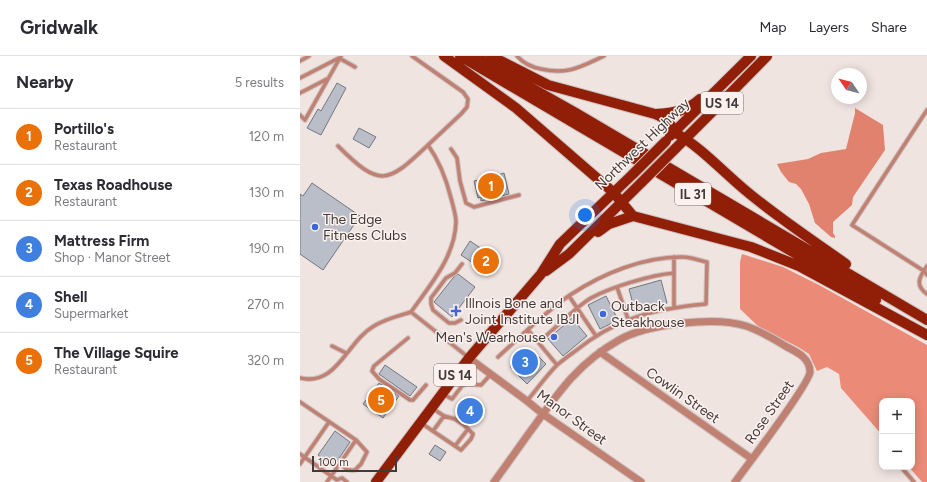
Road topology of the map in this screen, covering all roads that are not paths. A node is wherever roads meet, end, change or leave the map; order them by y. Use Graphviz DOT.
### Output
graph roads {
  1 [pos="309,56"];
  2 [pos="412,56"];
  3 [pos="444,56"];
  4 [pos="460,56"];
  5 [pos="475,56"];
  6 [pos="491,56"];
  7 [pos="517,56"];
  8 [pos="604,56"];
  9 [pos="767,56"];
  10 [pos="340,57"];
  11 [pos="748,57"];
  12 [pos="300,61"];
  13 [pos="356,67"];
  14 [pos="300,78"];
  15 [pos="328,78"];
  16 [pos="728,79"];
  17 [pos="300,93"];
  18 [pos="927,110"];
  19 [pos="655,114"];
  20 [pos="300,115"];
  21 [pos="674,132"];
  22 [pos="686,138"];
  23 [pos="428,145"];
  24 [pos="338,146"];
  25 [pos="451,149"];
  26 [pos="613,192"];
  27 [pos="519,195"];
  28 [pos="621,201"];
  29 [pos="633,216"];
  30 [pos="569,254"];
  31 [pos="674,257"];
  32 [pos="462,264"];
  33 [pos="927,266"];
  34 [pos="924,271"];
  35 [pos="674,273"];
  36 [pos="541,274"];
  37 [pos="927,275"];
  38 [pos="617,288"];
  39 [pos="927,294"];
  40 [pos="569,296"];
  41 [pos="674,308"];
  42 [pos="578,309"];
  43 [pos="411,312"];
  44 [pos="628,319"];
  45 [pos="461,320"];
  46 [pos="927,320"];
  47 [pos="927,329"];
  48 [pos="528,330"];
  49 [pos="927,335"];
  50 [pos="596,336"];
  51 [pos="408,338"];
  52 [pos="539,342"];
  53 [pos="332,346"];
  54 [pos="600,352"];
  55 [pos="346,353"];
  56 [pos="498,357"];
  57 [pos="469,358"];
  58 [pos="557,365"];
  59 [pos="457,373"];
  60 [pos="491,374"];
  61 [pos="300,378"];
  62 [pos="466,384"];
  63 [pos="426,385"];
  64 [pos="442,393"];
  65 [pos="527,400"];
  66 [pos="300,402"];
  67 [pos="432,407"];
  68 [pos="543,414"];
  69 [pos="444,416"];
  70 [pos="330,422"];
  71 [pos="420,422"];
  72 [pos="468,429"];
  73 [pos="434,431"];
  74 [pos="356,440"];
  75 [pos="455,446"];
  76 [pos="300,454"];
  77 [pos="305,457"];
  78 [pos="752,459"];
  79 [pos="340,463"];
  80 [pos="300,464"];
  81 [pos="904,470"];
  82 [pos="332,476"];
  83 [pos="337,481"];
  84 [pos="327,482"];
  85 [pos="347,482"];
  86 [pos="376,482"];
  87 [pos="494,482"];
  88 [pos="641,482"];
  89 [pos="736,482"];
  90 [pos="914,482"];
  1 -- 12 [label="lane"];
  2 -- 23 [label="lane"];
  3 -- 26 [label="main road"];
  4 -- 47 [label="main road, IL 31"];
  5 -- 46 [label="main road, IL 31"];
  6 -- 19 [label="main road"];
  7 -- 8 [label="lane"];
  9 -- 22 [label="main road, Northwest Highway / US 14"];
  10 -- 13 [label="lane"];
  10 -- 14 [label="lane"];
  10 -- 15 [label="lane"];
  11 -- 16 [label="main road, Northwest Highway / US 14"];
  15 -- 17 [label="lane"];
  15 -- 20 [label="lane"];
  16 -- 19 [label="main road"];
  16 -- 21 [label="main road, Northwest Highway / US 14"];
  18 -- 34 [label="lane"];
  19 -- 21 [label="main road"];
  21 -- 22 [label="main road"];
  21 -- 26 [label="main road, Northwest Highway / US 14, bridge"];
  22 -- 28 [label="main road, Northwest Highway / US 14, bridge"];
  22 -- 46 [label="main road"];
  23 -- 24 [label="lane"];
  23 -- 43 [label="lane"];
  25 -- 27 [label="lane"];
  26 -- 28 [label="main road"];
  26 -- 36 [label="main road, Northwest Highway / US 14"];
  28 -- 29 [label="main road"];
  28 -- 30 [label="main road, Northwest Highway / US 14"];
  29 -- 30 [label="main road"];
  29 -- 49 [label="main road"];
  30 -- 36 [label="main road, Northwest Highway / US 14"];
  31 -- 35 [label="lane"];
  31 -- 40 [label="lane"];
  31 -- 41 [label="lane"];
  32 -- 45 [label="lane"];
  33 -- 34 [label="lane"];
  34 -- 37 [label="lane"];
  34 -- 39 [label="lane"];
  35 -- 38 [label="lane"];
  35 -- 41 [label="lane"];
  36 -- 57 [label="main road, Northwest Highway / US 14"];
  38 -- 42 [label="lane"];
  38 -- 44 [label="lane"];
  40 -- 42 [label="lane"];
  40 -- 48 [label="lane"];
  41 -- 44 [label="lane"];
  42 -- 50 [label="lane"];
  42 -- 52 [label="lane"];
  43 -- 55 [label="lane"];
  43 -- 57 [label="lane"];
  44 -- 50 [label="lane"];
  48 -- 52 [label="lane"];
  48 -- 56 [label="lane"];
  50 -- 58 [label="lane"];
  51 -- 63 [label="lane"];
  52 -- 58 [label="lane"];
  53 -- 55 [label="lane"];
  54 -- 68 [label="street"];
  54 -- 78 [label="street, Cowlin Street"];
  54 -- 78 [label="street, Rose Street"];
  55 -- 61 [label="lane"];
  57 -- 59 [label="main road, Northwest Highway / US 14"];
  57 -- 60 [label="street, Manor Street"];
  58 -- 65 [label="lane"];
  59 -- 62 [label="lane"];
  59 -- 64 [label="main road, Northwest Highway / US 14"];
  60 -- 62 [label="lane"];
  60 -- 65 [label="street, Manor Street"];
  62 -- 64 [label="lane"];
  64 -- 67 [label="main road, Northwest Highway / US 14"];
  65 -- 68 [label="street, Manor Street"];
  66 -- 70 [label="lane"];
  67 -- 69 [label="lane"];
  67 -- 71 [label="main road, Northwest Highway / US 14"];
  68 -- 87 [label="street"];
  68 -- 88 [label="street, Manor Street"];
  69 -- 72 [label="lane"];
  69 -- 73 [label="lane"];
  70 -- 74 [label="lane"];
  70 -- 77 [label="lane"];
  71 -- 73 [label="lane"];
  71 -- 86 [label="main road, Northwest Highway / US 14"];
  72 -- 75 [label="lane"];
  72 -- 75 [label="lane"];
  73 -- 75 [label="lane"];
  74 -- 79 [label="lane"];
  74 -- 79 [label="lane"];
  76 -- 77 [label="lane"];
  77 -- 80 [label="lane"];
  77 -- 82 [label="lane"];
  78 -- 89 [label="street, Rose Street"];
  79 -- 82 [label="lane"];
  81 -- 90 [label="lane"];
  82 -- 83 [label="lane"];
  82 -- 84 [label="lane"];
  83 -- 85 [label="lane"];
}
